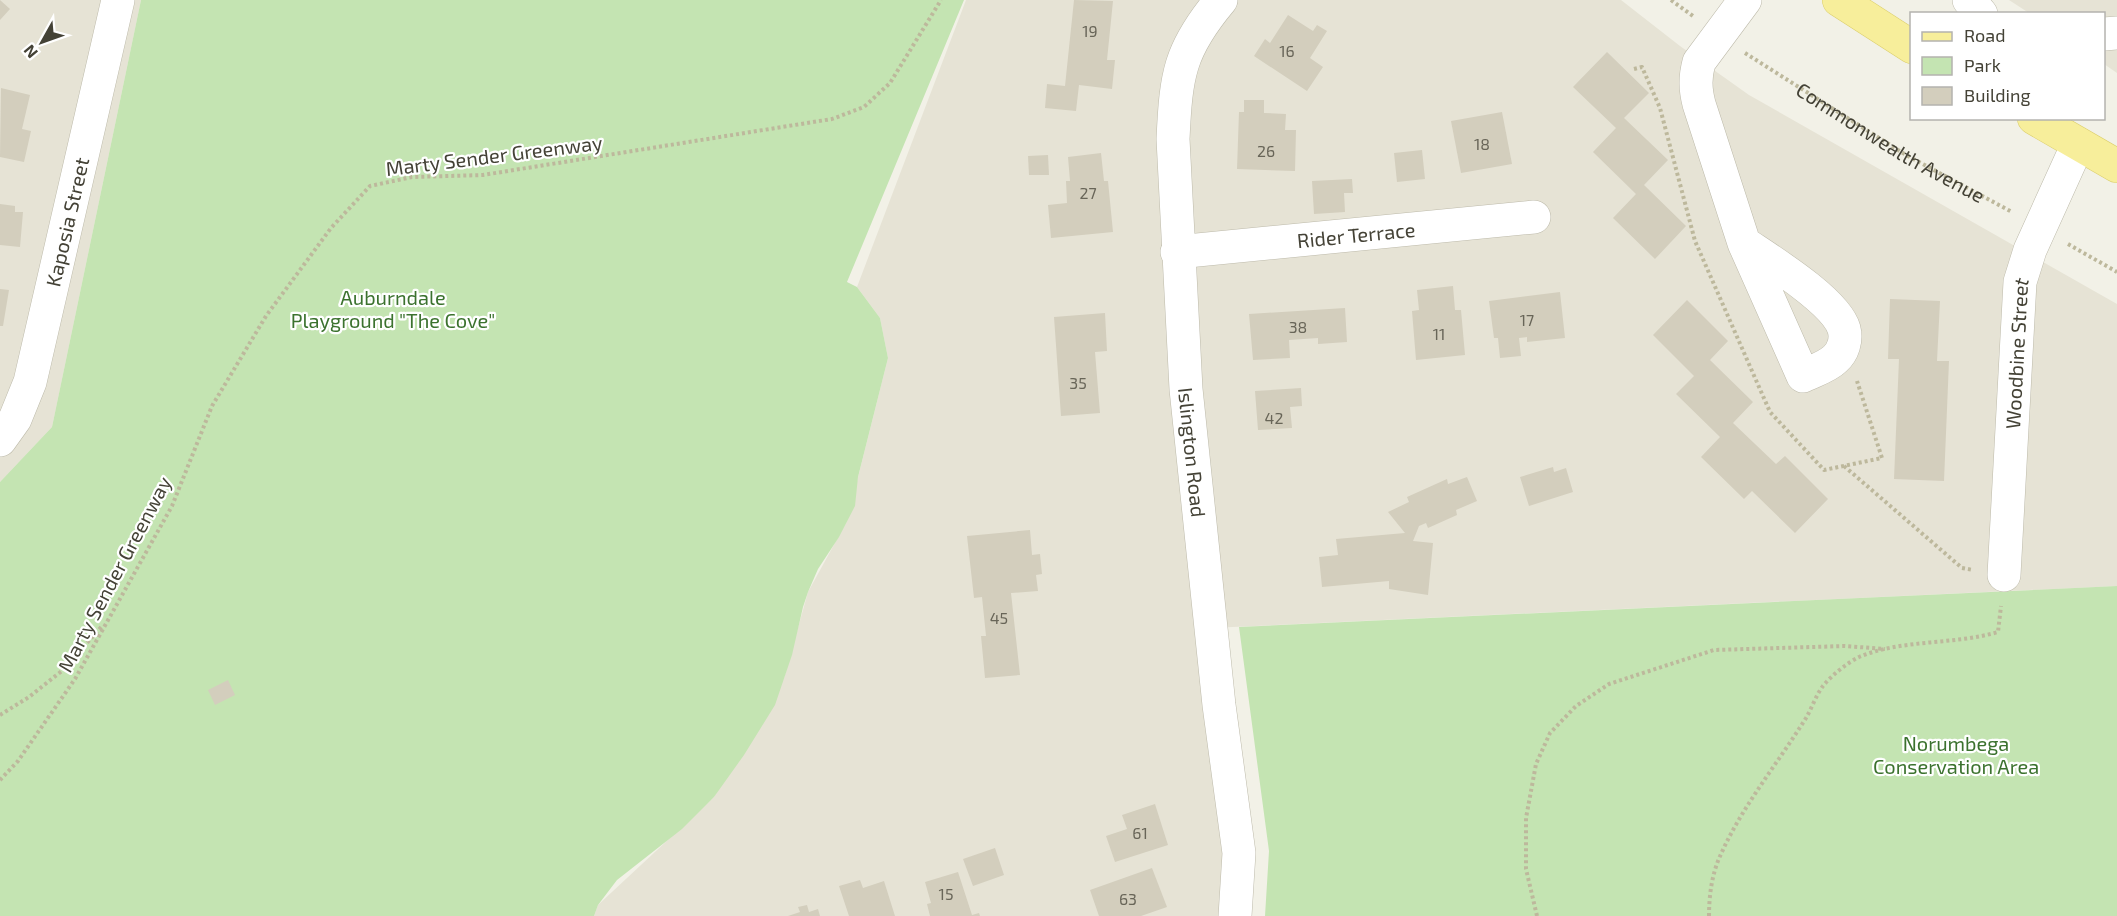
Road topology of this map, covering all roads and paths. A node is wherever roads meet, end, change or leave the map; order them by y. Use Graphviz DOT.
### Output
graph roads {
  1 [pos="118,0"];
  2 [pos="941,0"];
  3 [pos="1221,0"];
  4 [pos="1671,0"];
  5 [pos="1745,0"];
  6 [pos="1839,0"];
  7 [pos="1969,0"];
  8 [pos="1979,12"];
  9 [pos="1718,34"];
  10 [pos="1910,46"];
  11 [pos="2037,120"];
  12 [pos="2078,144"];
  13 [pos="2117,166"];
  14 [pos="1534,217"];
  15 [pos="2040,228"];
  16 [pos="1744,243"];
  17 [pos="1178,252"];
  18 [pos="2117,272"];
  19 [pos="0,440"];
  20 [pos="1845,466"];
  21 [pos="2004,575"];
  22 [pos="107,621"];
  23 [pos="1888,649"];
  24 [pos="0,715"];
  25 [pos="0,780"];
  26 [pos="1234,916"];
  27 [pos="1537,916"];
  28 [pos="1708,916"];
  1 -- 19 [label="street, Kaposia Street"];
  2 -- 22 [label="path, Marty Sender Greenway"];
  3 -- 17 [label="street, Islington Road"];
  4 -- 9 [label="path, Commonwealth Avenue"];
  5 -- 9 [label="street"];
  6 -- 10 [label="main road"];
  7 -- 8 [label="street"];
  9 -- 15 [label="path, Commonwealth Avenue"];
  9 -- 16 [label="street"];
  11 -- 12 [label="main road"];
  12 -- 13 [label="main road"];
  12 -- 15 [label="street, Woodbine Street"];
  14 -- 17 [label="street, Rider Terrace"];
  15 -- 18 [label="path, Commonwealth Avenue"];
  15 -- 21 [label="street, Woodbine Street"];
  17 -- 26 [label="street, Islington Road"];
  20 -- 21 [label="path"];
  21 -- 23 [label="path"];
  22 -- 24 [label="path"];
  22 -- 25 [label="path, Marty Sender Greenway"];
  23 -- 27 [label="path"];
  23 -- 28 [label="path"];
}
